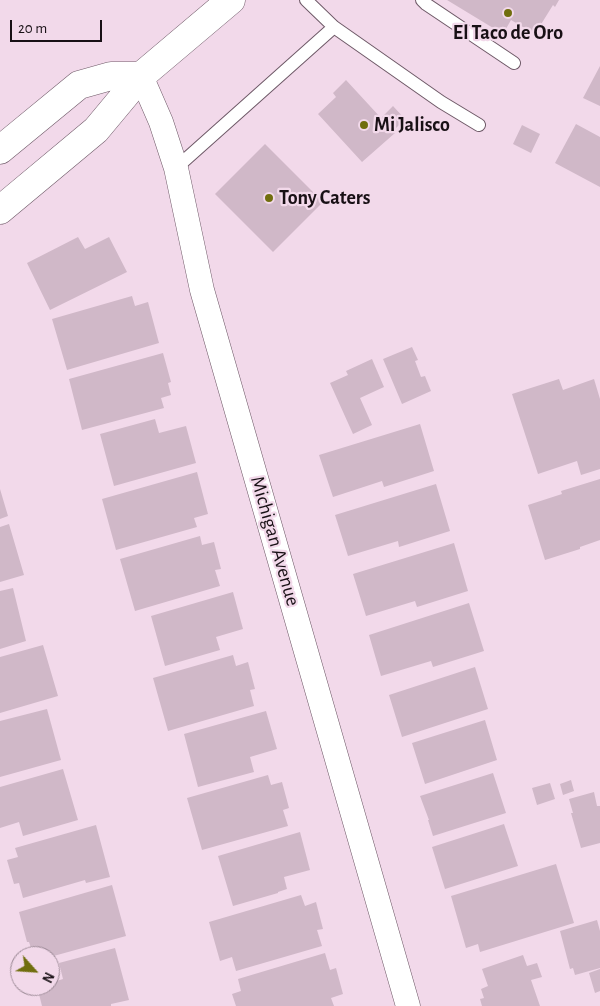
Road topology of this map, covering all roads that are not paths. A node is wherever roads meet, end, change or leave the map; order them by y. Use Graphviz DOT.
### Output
graph roads {
  1 [pos="231,0"];
  2 [pos="306,0"];
  3 [pos="422,0"];
  4 [pos="334,27"];
  5 [pos="514,63"];
  6 [pos="141,76"];
  7 [pos="479,125"];
  8 [pos="0,150"];
  9 [pos="176,168"];
  10 [pos="0,210"];
  11 [pos="408,1006"];
  1 -- 6 [label="main road"];
  2 -- 4 [label="lane"];
  3 -- 5 [label="lane"];
  4 -- 7 [label="lane"];
  4 -- 9 [label="lane"];
  6 -- 8 [label="main road"];
  6 -- 9 [label="street, Michigan Avenue"];
  6 -- 10 [label="main road"];
  9 -- 11 [label="street, Michigan Avenue"];
}
